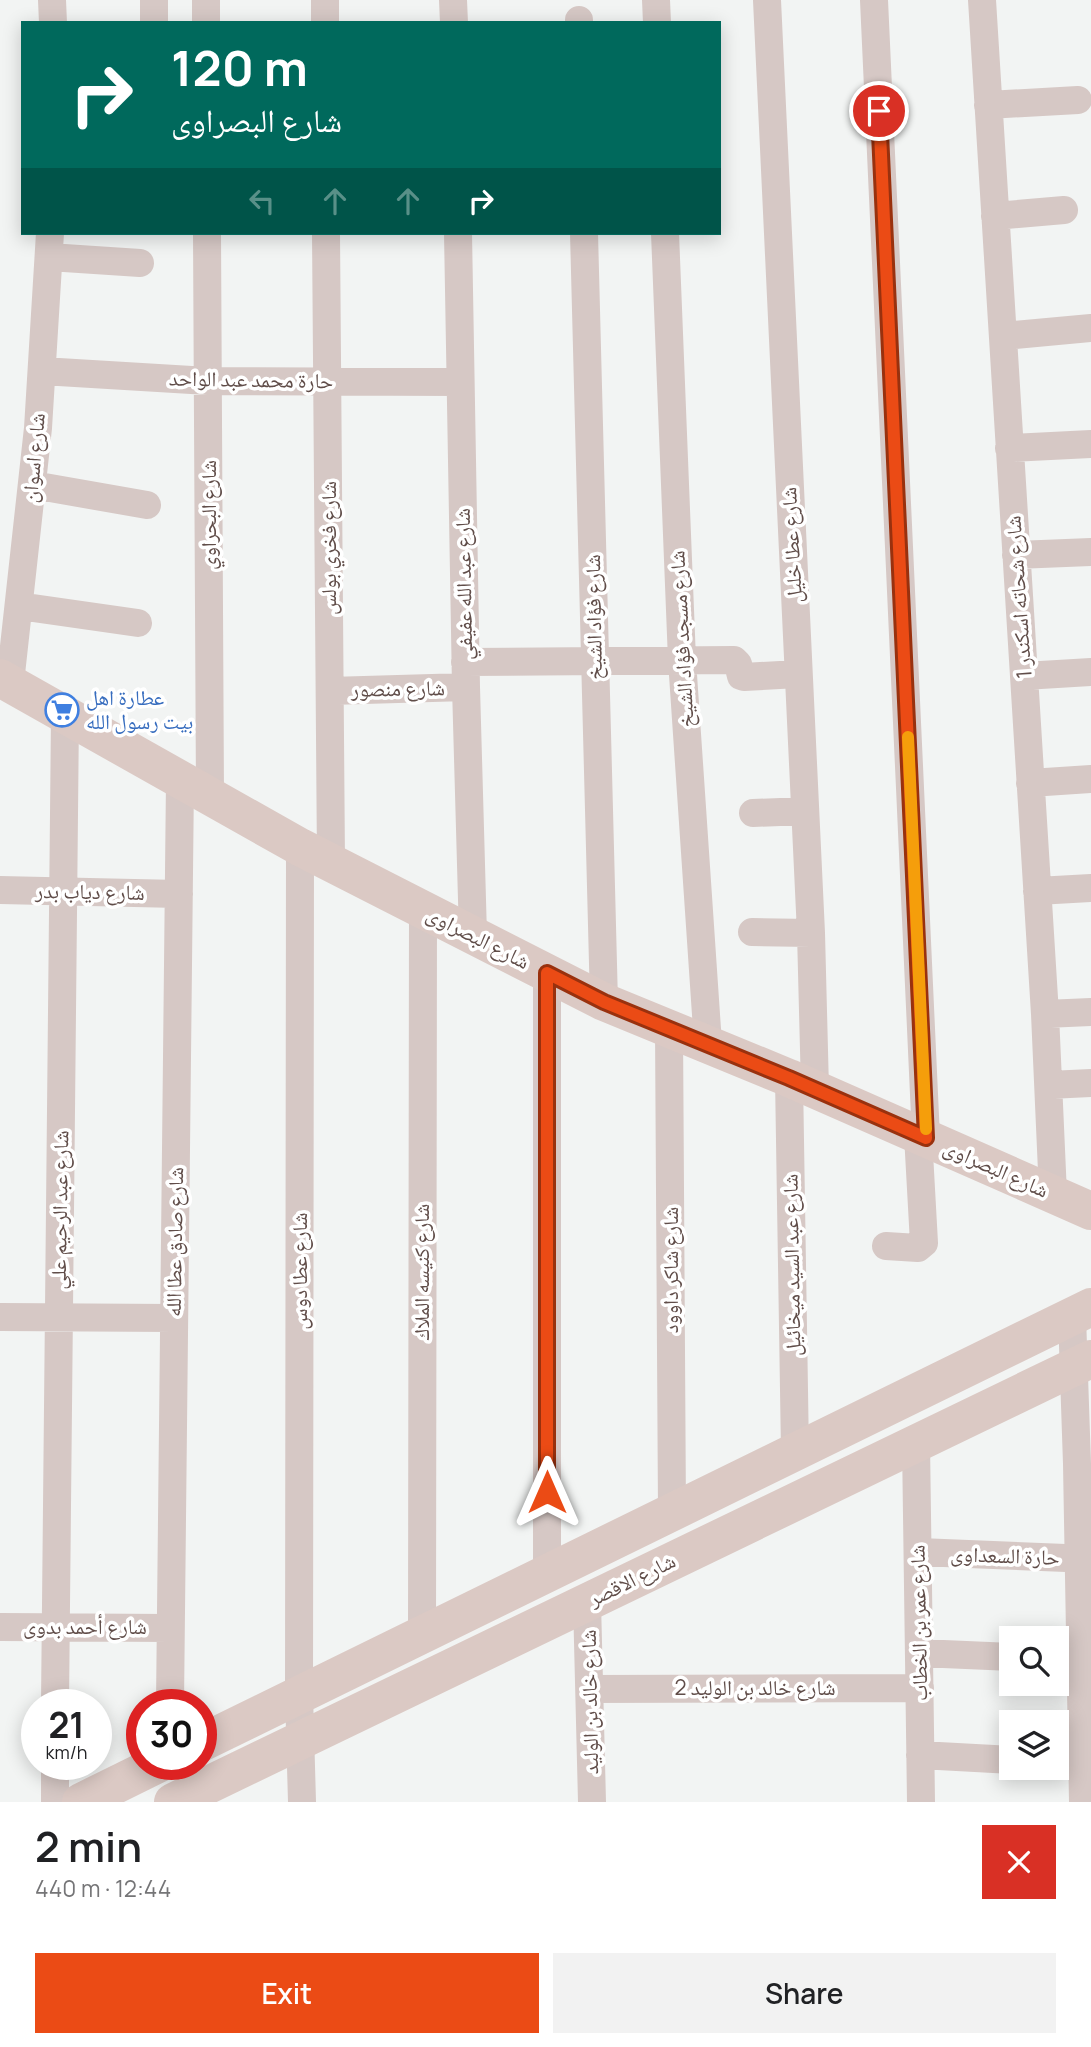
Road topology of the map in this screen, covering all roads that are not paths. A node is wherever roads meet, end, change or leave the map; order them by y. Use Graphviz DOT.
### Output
graph roads {
  1 [pos="52,0"];
  2 [pos="154,0"];
  3 [pos="206,0"];
  4 [pos="325,0"];
  5 [pos="453,0"];
  6 [pos="656,0"];
  7 [pos="767,0"];
  8 [pos="874,0"];
  9 [pos="982,0"];
  10 [pos="53,21"];
  11 [pos="154,21"];
  12 [pos="206,21"];
  13 [pos="325,21"];
  14 [pos="453,21"];
  15 [pos="657,21"];
  16 [pos="1077,100"];
  17 [pos="988,105"];
  18 [pos="1064,210"];
  19 [pos="995,216"];
  20 [pos="207,235"];
  21 [pos="327,235"];
  22 [pos="458,235"];
  23 [pos="584,235"];
  24 [pos="665,235"];
  25 [pos="49,245"];
  26 [pos="141,263"];
  27 [pos="1091,328"];
  28 [pos="1003,336"];
  29 [pos="42,371"];
  30 [pos="208,381"];
  31 [pos="328,382"];
  32 [pos="460,382"];
  33 [pos="1091,444"];
  34 [pos="1009,448"];
  35 [pos="33,485"];
  36 [pos="147,505"];
  37 [pos="1091,552"];
  38 [pos="1016,555"];
  39 [pos="19,606"];
  40 [pos="138,623"];
  41 [pos="682,660"];
  42 [pos="595,661"];
  43 [pos="1091,672"];
  44 [pos="466,674"];
  45 [pos="799,674"];
  46 [pos="1024,676"];
  47 [pos="5,680"];
  48 [pos="330,691"];
  49 [pos="65,715"];
  50 [pos="1091,779"];
  51 [pos="1030,783"];
  52 [pos="195,788"];
  53 [pos="805,811"];
  54 [pos="753,813"];
  55 [pos="316,855"];
  56 [pos="1091,888"];
  57 [pos="0,890"];
  58 [pos="1037,891"];
  59 [pos="64,892"];
  60 [pos="179,894"];
  61 [pos="423,909"];
  62 [pos="752,932"];
  63 [pos="811,933"];
  64 [pos="473,935"];
  65 [pos="547,973"];
  66 [pos="604,1002"];
  67 [pos="1091,1012"];
  68 [pos="1045,1014"];
  69 [pos="669,1028"];
  70 [pos="708,1044"];
  71 [pos="1091,1083"];
  72 [pos="802,1084"];
  73 [pos="1049,1085"];
  74 [pos="922,1136"];
  75 [pos="1053,1194"];
  76 [pos="1091,1211"];
  77 [pos="886,1246"];
  78 [pos="1082,1312"];
  79 [pos="0,1317"];
  80 [pos="59,1318"];
  81 [pos="174,1318"];
  82 [pos="1083,1363"];
  83 [pos="916,1443"];
  84 [pos="795,1452"];
  85 [pos="1084,1464"];
  86 [pos="661,1517"];
  87 [pos="919,1552"];
  88 [pos="1085,1559"];
  89 [pos="668,1563"];
  90 [pos="547,1574"];
  91 [pos="587,1602"];
  92 [pos="0,1627"];
  93 [pos="56,1627"];
  94 [pos="170,1628"];
  95 [pos="422,1635"];
  96 [pos="920,1653"];
  97 [pos="999,1656"];
  98 [pos="1076,1660"];
  99 [pos="920,1688"];
  100 [pos="55,1689"];
  101 [pos="170,1689"];
  102 [pos="590,1689"];
  103 [pos="299,1695"];
  104 [pos="217,1735"];
  105 [pos="300,1740"];
  106 [pos="920,1755"];
  107 [pos="999,1759"];
  108 [pos="1077,1764"];
  109 [pos="55,1780"];
  110 [pos="126,1780"];
  111 [pos="55,1802"];
  112 [pos="80,1802"];
  113 [pos="173,1802"];
  114 [pos="302,1802"];
  115 [pos="592,1802"];
  116 [pos="921,1802"];
  117 [pos="1083,1802"];
  1 -- 10 [label="street"];
  2 -- 11 [label="street"];
  3 -- 12 [label="street"];
  4 -- 13 [label="street"];
  5 -- 14 [label="street"];
  6 -- 15 [label="street"];
  7 -- 45 [label="street, شارع عطا خليل"];
  8 -- 74 [label="street"];
  9 -- 17 [label="street, شارع شحاته اسكندر 1"];
  16 -- 17 [label="street"];
  17 -- 19 [label="street, شارع شحاته اسكندر 1"];
  18 -- 19 [label="street"];
  19 -- 28 [label="street, شارع شحاته اسكندر 1"];
  20 -- 30 [label="street, شارع البحراوي"];
  21 -- 31 [label="street, شارع فخري بولس"];
  22 -- 32 [label="street, شارع عبد الله عفيفي"];
  23 -- 42 [label="street, شارع فؤاد الشيخ"];
  24 -- 41 [label="street, شارع مسجد فؤاد الشيخ"];
  25 -- 26 [label="street"];
  25 -- 29 [label="street, شارع اسوان"];
  27 -- 28 [label="street"];
  28 -- 34 [label="street, شارع شحاته اسكندر 1"];
  29 -- 30 [label="street, حارة محمد عبد الواحد"];
  29 -- 35 [label="street, شارع اسوان"];
  30 -- 31 [label="street, حارة محمد عبد الواحد"];
  30 -- 52 [label="street, شارع البحراوي"];
  31 -- 32 [label="street, حارة محمد عبد الواحد"];
  31 -- 48 [label="street, شارع فخري بولس"];
  32 -- 44 [label="street, شارع عبد الله عفيفي"];
  33 -- 34 [label="street"];
  34 -- 38 [label="street, شارع شحاته اسكندر 1"];
  35 -- 36 [label="street"];
  35 -- 39 [label="street, شارع اسوان"];
  37 -- 38 [label="street"];
  38 -- 46 [label="street, شارع شحاته اسكندر 1"];
  39 -- 40 [label="street"];
  39 -- 47 [label="street, شارع اسوان"];
  41 -- 42 [label="street, شارع منصور"];
  41 -- 45 [label="street, شارع منصور"];
  41 -- 70 [label="street, شارع مسجد فؤاد الشيخ"];
  42 -- 44 [label="street, شارع منصور"];
  42 -- 66 [label="street, شارع فؤاد الشيخ"];
  43 -- 46 [label="street"];
  44 -- 48 [label="street, شارع منصور"];
  44 -- 64 [label="street, شارع عبد الله عفيفي"];
  45 -- 53 [label="street, شارع عطا خليل"];
  46 -- 51 [label="street, شارع شحاته اسكندر 1"];
  47 -- 49 [label="street, شارع البصراوى"];
  48 -- 55 [label="street, شارع فخري بولس"];
  49 -- 52 [label="street, شارع البصراوى"];
  49 -- 59 [label="street, شارع عبد الرحيم علي"];
  50 -- 51 [label="street"];
  51 -- 58 [label="street, شارع شحاته اسكندر 1"];
  52 -- 55 [label="street, شارع البصراوى"];
  52 -- 60 [label="street, شارع صادق عطا الله"];
  53 -- 54 [label="street"];
  53 -- 63 [label="street, شارع عطا خليل"];
  55 -- 61 [label="street, شارع البصراوى"];
  55 -- 103 [label="street, شارع عطا دوس"];
  56 -- 58 [label="street"];
  57 -- 59 [label="street, شارع دياب بدر"];
  58 -- 68 [label="street, شارع شحاته اسكندر 1"];
  59 -- 60 [label="street, شارع دياب بدر"];
  59 -- 80 [label="street, شارع عبد الرحيم علي"];
  60 -- 81 [label="street, شارع صادق عطا الله"];
  61 -- 64 [label="street, شارع البصراوى"];
  61 -- 95 [label="street, شارع كنيسه الملاك"];
  62 -- 63 [label="street"];
  63 -- 72 [label="street, شارع عطا خليل"];
  64 -- 65 [label="street, شارع البصراوى"];
  65 -- 66 [label="street, شارع البصراوى"];
  65 -- 90 [label="street"];
  66 -- 69 [label="street, شارع البصراوى"];
  67 -- 68 [label="street"];
  68 -- 73 [label="street, شارع شحاته اسكندر 1"];
  69 -- 70 [label="street, شارع البصراوى"];
  69 -- 86 [label="street, شارع شاكر داوود"];
  70 -- 72 [label="street, شارع البصراوى"];
  71 -- 73 [label="street"];
  72 -- 74 [label="street, شارع البصراوى"];
  72 -- 84 [label="street, شارع عبد السيد ميخائيل"];
  73 -- 75 [label="street, شارع شحاته اسكندر 1"];
  74 -- 75 [label="street, شارع البصراوى"];
  74 -- 77 [label="street"];
  75 -- 76 [label="street, شارع البصراوى"];
  78 -- 82 [label="street"];
  78 -- 84 [label="street, شارع الاقصر"];
  79 -- 80 [label="street"];
  80 -- 81 [label="street"];
  80 -- 93 [label="street, شارع عبد الرحيم علي"];
  81 -- 94 [label="street, شارع صادق عطا الله"];
  82 -- 83 [label="street, شارع الاقصر"];
  82 -- 85 [label="street"];
  83 -- 87 [label="street, شارع عمر بن الخطاب"];
  83 -- 89 [label="street, شارع الاقصر"];
  84 -- 86 [label="street, شارع الاقصر"];
  85 -- 88 [label="street"];
  86 -- 89 [label="street"];
  86 -- 90 [label="street, شارع الاقصر"];
  87 -- 88 [label="street, حارة السعداوى"];
  87 -- 96 [label="street, شارع عمر بن الخطاب"];
  88 -- 98 [label="street"];
  89 -- 91 [label="street, شارع الاقصر"];
  90 -- 95 [label="street, شارع الاقصر"];
  91 -- 102 [label="street, شارع خالد بن الوليد"];
  91 -- 105 [label="street, شارع الاقصر"];
  92 -- 93 [label="street, شارع أحمد بدوى"];
  93 -- 94 [label="street, شارع أحمد بدوى"];
  93 -- 100 [label="street, شارع عبد الرحيم علي"];
  94 -- 101 [label="street, شارع صادق عطا الله"];
  95 -- 103 [label="street, شارع الاقصر"];
  96 -- 97 [label="street"];
  96 -- 99 [label="street, شارع عمر بن الخطاب"];
  98 -- 108 [label="street"];
  99 -- 102 [label="street, شارع خالد بن الوليد 2"];
  99 -- 106 [label="street, شارع عمر بن الخطاب"];
  102 -- 115 [label="street, شارع خالد بن الوليد"];
  103 -- 104 [label="street, شارع الاقصر"];
  103 -- 105 [label="street, شارع عطا دوس"];
  105 -- 113 [label="street, شارع الاقصر"];
  105 -- 114 [label="street, شارع عطا دوس"];
  106 -- 107 [label="street"];
  106 -- 116 [label="street, شارع عمر بن الخطاب"];
  108 -- 117 [label="street"];
  109 -- 111 [label="street"];
  110 -- 112 [label="street"];
}
